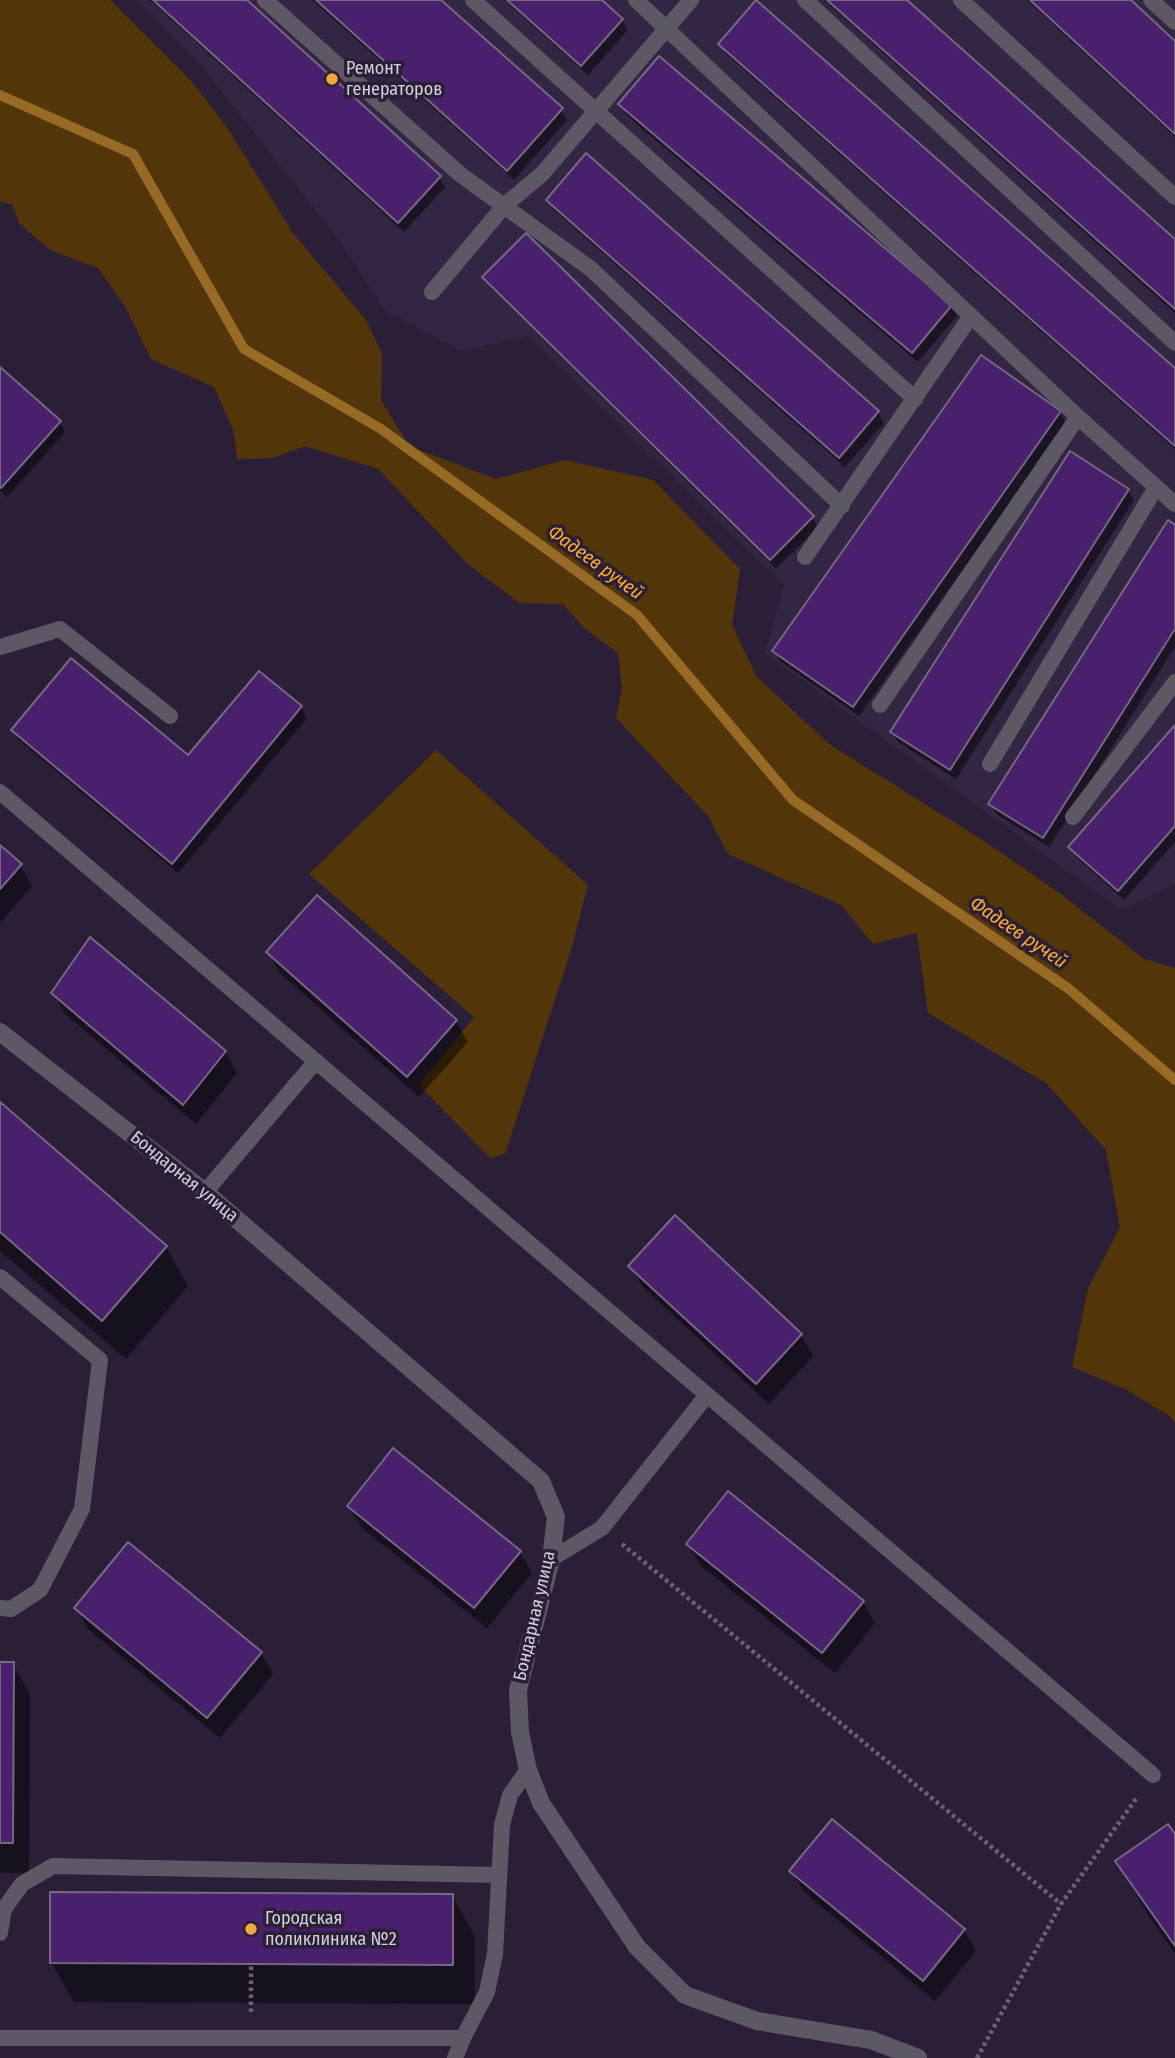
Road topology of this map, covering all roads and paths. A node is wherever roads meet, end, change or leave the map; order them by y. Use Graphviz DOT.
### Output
graph roads {
  1 [pos="265,0"];
  2 [pos="473,0"];
  3 [pos="636,0"];
  4 [pos="691,0"];
  5 [pos="805,0"];
  6 [pos="961,0"];
  7 [pos="1151,0"];
  8 [pos="1175,22"];
  9 [pos="666,27"];
  10 [pos="594,112"];
  11 [pos="1175,197"];
  12 [pos="505,205"];
  13 [pos="432,292"];
  14 [pos="971,316"];
  15 [pos="1175,344"];
  16 [pos="915,399"];
  17 [pos="1078,417"];
  18 [pos="1155,489"];
  19 [pos="1175,504"];
  20 [pos="842,506"];
  21 [pos="805,557"];
  22 [pos="0,646"];
  23 [pos="1175,682"];
  24 [pos="880,705"];
  25 [pos="170,716"];
  26 [pos="990,764"];
  27 [pos="0,792"];
  28 [pos="1073,817"];
  29 [pos="0,1032"];
  30 [pos="316,1061"];
  31 [pos="205,1192"];
  32 [pos="0,1276"];
  33 [pos="707,1395"];
  34 [pos="602,1528"];
  35 [pos="551,1559"];
  36 [pos="0,1608"];
  37 [pos="527,1770"];
  38 [pos="1153,1775"];
  39 [pos="498,1875"];
  40 [pos="1062,1903"];
  41 [pos="0,1933"];
  42 [pos="251,1964"];
  43 [pos="0,2038"];
  44 [pos="464,2038"];
  45 [pos="250,2039"];
  46 [pos="455,2058"];
  47 [pos="918,2058"];
  48 [pos="977,2058"];
  1 -- 12 [label="lane"];
  2 -- 10 [label="lane"];
  3 -- 9 [label="lane"];
  4 -- 9 [label="lane"];
  5 -- 15 [label="lane"];
  6 -- 11 [label="lane"];
  7 -- 8 [label="lane"];
  9 -- 10 [label="lane"];
  9 -- 14 [label="lane"];
  10 -- 12 [label="lane"];
  10 -- 16 [label="lane"];
  12 -- 13 [label="lane"];
  12 -- 20 [label="lane"];
  14 -- 16 [label="lane"];
  14 -- 17 [label="lane"];
  16 -- 20 [label="lane"];
  17 -- 18 [label="lane"];
  17 -- 24 [label="lane"];
  18 -- 19 [label="lane"];
  18 -- 26 [label="lane"];
  20 -- 21 [label="lane"];
  22 -- 25 [label="lane"];
  23 -- 28 [label="lane"];
  27 -- 30 [label="lane"];
  29 -- 31 [label="street, Бондарная улица"];
  30 -- 31 [label="lane"];
  30 -- 33 [label="lane"];
  31 -- 35 [label="street, Бондарная улица"];
  32 -- 36 [label="lane"];
  33 -- 34 [label="lane"];
  33 -- 38 [label="lane"];
  34 -- 35 [label="lane"];
  34 -- 40 [label="path"];
  35 -- 37 [label="street, Бондарная улица"];
  37 -- 39 [label="lane"];
  37 -- 47 [label="street, Бондарная улица"];
  38 -- 40 [label="path"];
  39 -- 41 [label="lane"];
  39 -- 44 [label="lane"];
  40 -- 48 [label="path"];
  42 -- 45 [label="path"];
  43 -- 45 [label="lane"];
  44 -- 45 [label="lane"];
  44 -- 46 [label="lane"];
}
